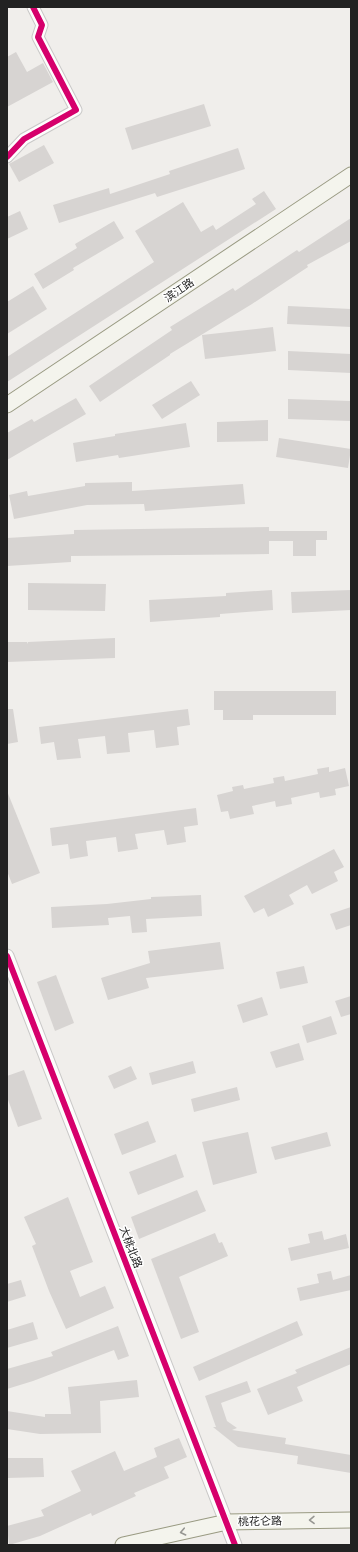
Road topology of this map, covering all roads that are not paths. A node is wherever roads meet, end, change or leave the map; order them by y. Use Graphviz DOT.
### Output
graph roads {
  1 [pos="33,7"];
  2 [pos="7,157"];
  3 [pos="351,175"];
  4 [pos="7,405"];
  5 [pos="7,956"];
  6 [pos="351,1520"];
  7 [pos="227,1522"];
  8 [pos="123,1545"];
  9 [pos="235,1545"];
  1 -- 2 [label="street"];
  3 -- 4 [label="main road, 滨江路"];
  5 -- 7 [label="street, 大桃北路"];
  6 -- 7 [label="main road, 桃花仑路, one-way"];
  7 -- 8 [label="main road, 桃花仑路, one-way"];
  7 -- 9 [label="street, 大桃北路"];
}
